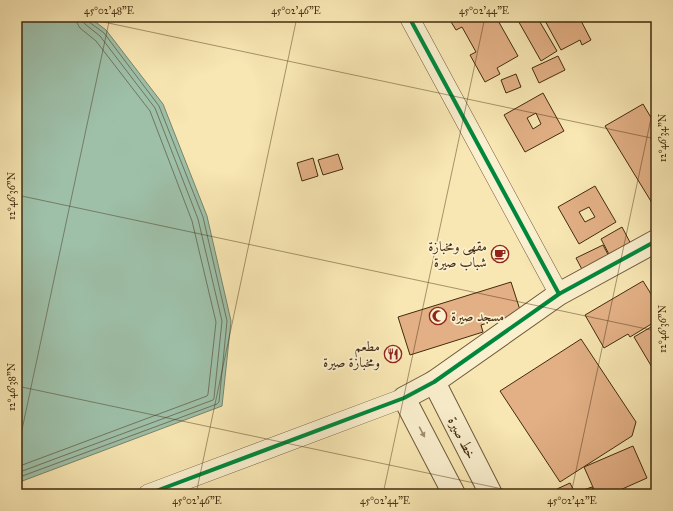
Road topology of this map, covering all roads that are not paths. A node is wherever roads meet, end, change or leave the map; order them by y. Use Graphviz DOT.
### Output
graph roads {
  1 [pos="409,17"];
  2 [pos="656,241"];
  3 [pos="559,294"];
  4 [pos="434,382"];
  5 [pos="404,398"];
  6 [pos="148,494"];
  7 [pos="454,494"];
  8 [pos="491,494"];
  1 -- 3 [label="street"];
  2 -- 3 [label="street"];
  3 -- 4 [label="street"];
  4 -- 5 [label="street"];
  4 -- 8 [label="street, خط صيرة"];
  5 -- 6 [label="street"];
  5 -- 7 [label="street, one-way"];
}
